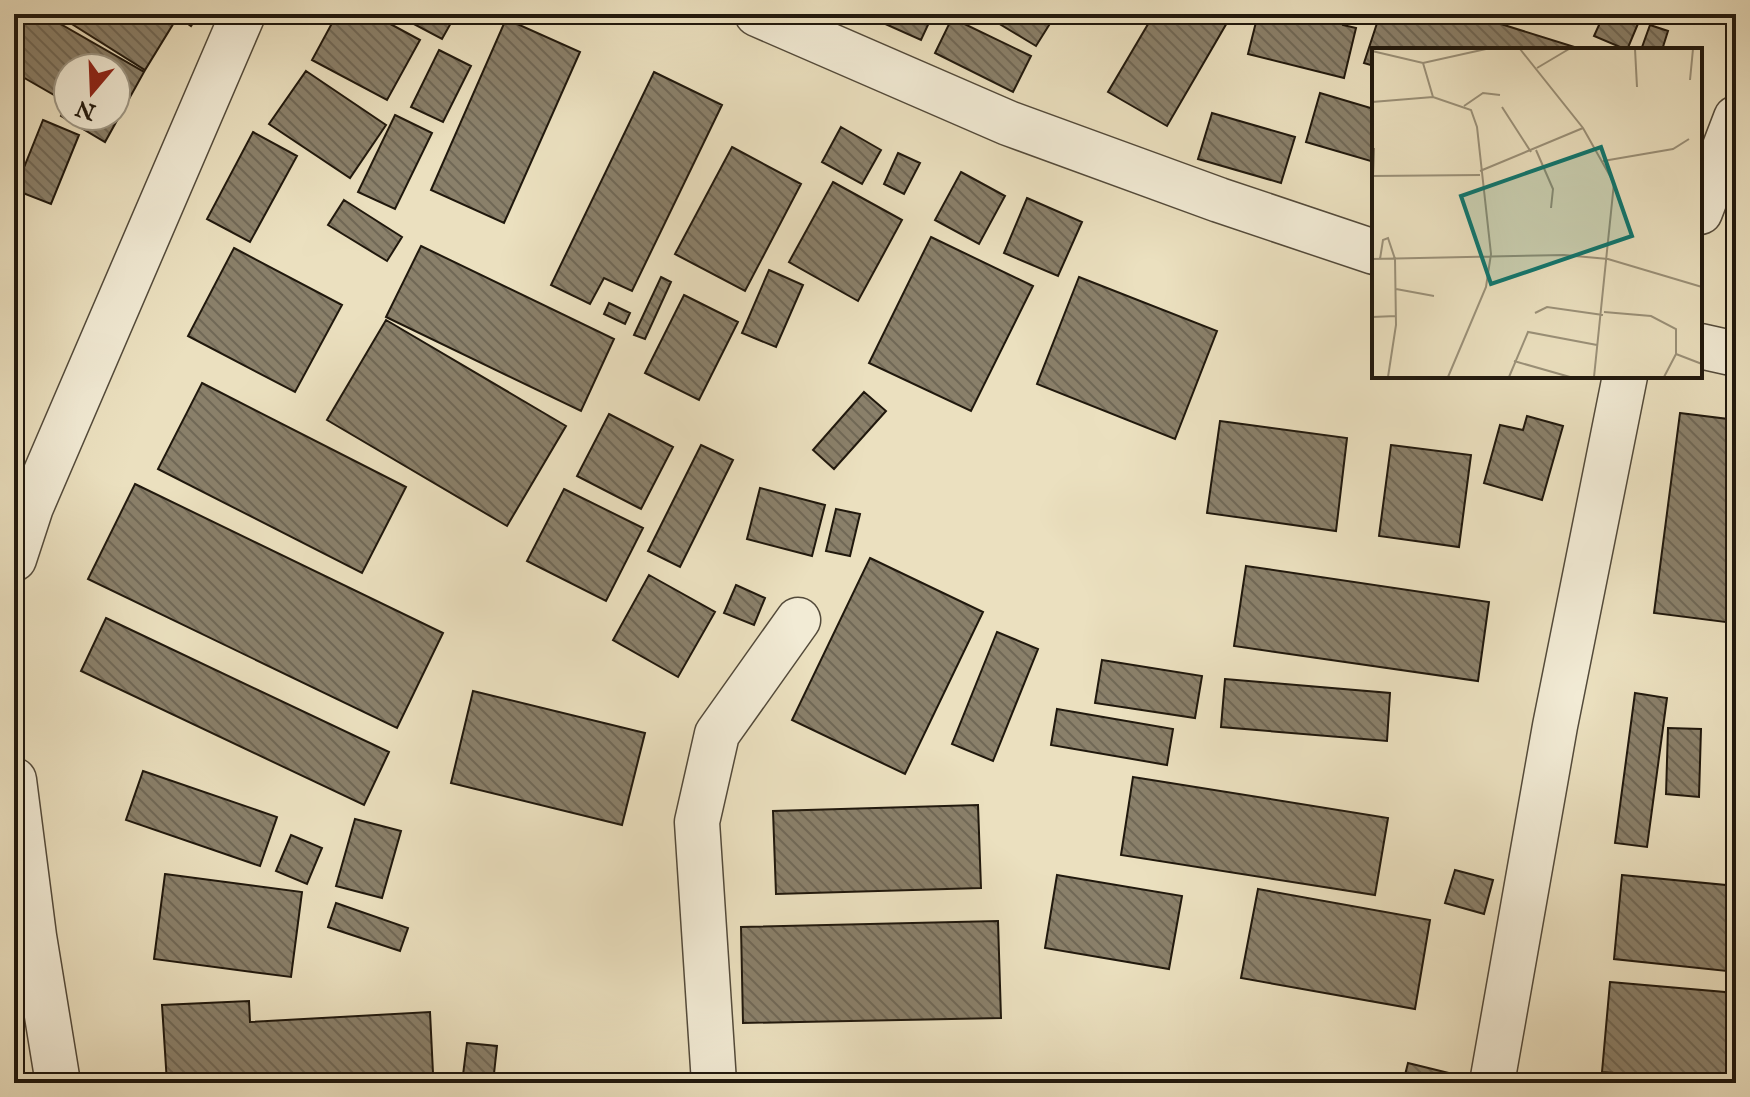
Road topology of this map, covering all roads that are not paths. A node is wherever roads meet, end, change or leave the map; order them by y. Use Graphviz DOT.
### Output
graph roads {
  1 [pos="243,14"];
  2 [pos="757,14"];
  3 [pos="1736,118"];
  4 [pos="1702,207"];
  5 [pos="1372,251"];
  6 [pos="1702,346"];
  7 [pos="1736,354"];
  8 [pos="1625,378"];
  9 [pos="14,559"];
  10 [pos="798,620"];
  11 [pos="14,780"];
  12 [pos="58,1083"];
  13 [pos="714,1083"];
  14 [pos="1492,1083"];
  1 -- 9 [label="street"];
  2 -- 5 [label="street"];
  3 -- 4 [label="street"];
  6 -- 7 [label="street"];
  8 -- 14 [label="street"];
  10 -- 13 [label="street"];
  11 -- 12 [label="street"];
}
